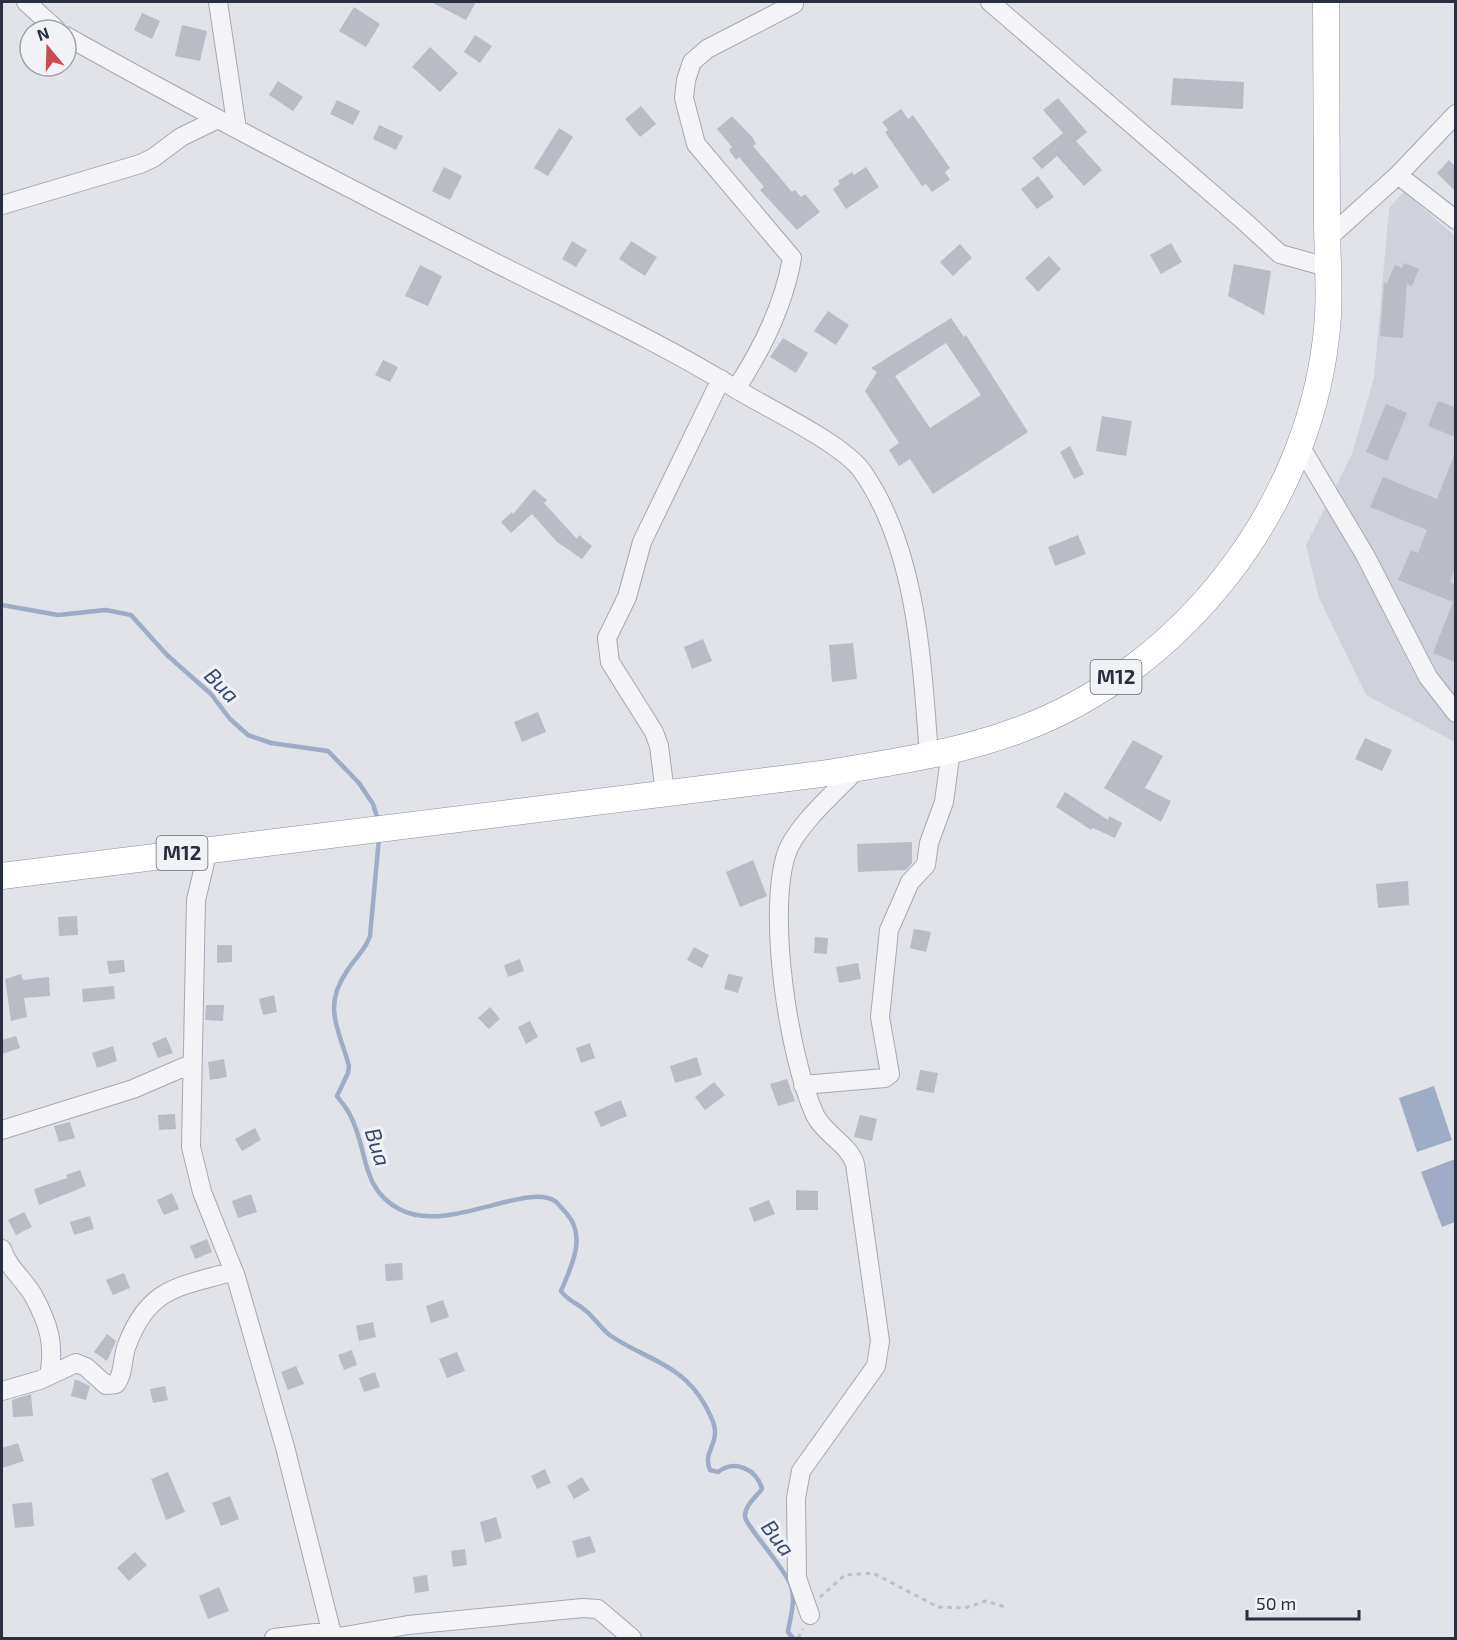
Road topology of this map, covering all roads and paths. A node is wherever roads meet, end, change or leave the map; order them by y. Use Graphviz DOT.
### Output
graph roads {
  1 [pos="26,2"];
  2 [pos="218,2"];
  3 [pos="990,2"];
  4 [pos="1326,2"];
  5 [pos="795,4"];
  6 [pos="44,18"];
  7 [pos="78,43"];
  8 [pos="1455,114"];
  9 [pos="218,119"];
  10 [pos="237,129"];
  11 [pos="1398,175"];
  12 [pos="2,205"];
  13 [pos="1455,220"];
  14 [pos="1327,239"];
  15 [pos="1327,267"];
  16 [pos="728,384"];
  17 [pos="1299,444"];
  18 [pos="1455,713"];
  19 [pos="940,753"];
  20 [pos="859,767"];
  21 [pos="665,793"];
  22 [pos="208,850"];
  23 [pos="2,876"];
  24 [pos="191,1064"];
  25 [pos="803,1085"];
  26 [pos="2,1130"];
  27 [pos="2,1249"];
  28 [pos="234,1271"];
  29 [pos="49,1376"];
  30 [pos="2,1391"];
  31 [pos="1008,1608"];
  32 [pos="807,1620"];
  33 [pos="333,1636"];
  34 [pos="274,1638"];
  35 [pos="632,1638"];
  36 [pos="798,1638"];
  1 -- 6 [label="street"];
  2 -- 10 [label="street"];
  3 -- 15 [label="street"];
  4 -- 14 [label="highway, M12"];
  5 -- 16 [label="street"];
  7 -- 9 [label="street"];
  8 -- 11 [label="street"];
  9 -- 10 [label="street"];
  9 -- 12 [label="street"];
  10 -- 16 [label="street"];
  11 -- 13 [label="street"];
  11 -- 14 [label="street"];
  14 -- 15 [label="highway, M12"];
  15 -- 17 [label="highway, M12"];
  16 -- 19 [label="street"];
  16 -- 21 [label="street"];
  17 -- 18 [label="street"];
  17 -- 19 [label="highway, M12"];
  19 -- 20 [label="highway, M12"];
  19 -- 25 [label="street"];
  20 -- 21 [label="highway, M12"];
  20 -- 25 [label="street"];
  21 -- 22 [label="highway, M12"];
  22 -- 23 [label="highway, M12"];
  22 -- 24 [label="street"];
  24 -- 26 [label="street"];
  24 -- 28 [label="street"];
  25 -- 32 [label="street"];
  27 -- 29 [label="street"];
  28 -- 29 [label="street"];
  28 -- 33 [label="street"];
  29 -- 30 [label="street"];
  31 -- 32 [label="path"];
  32 -- 36 [label="path"];
  33 -- 34 [label="street"];
  33 -- 35 [label="street"];
}
